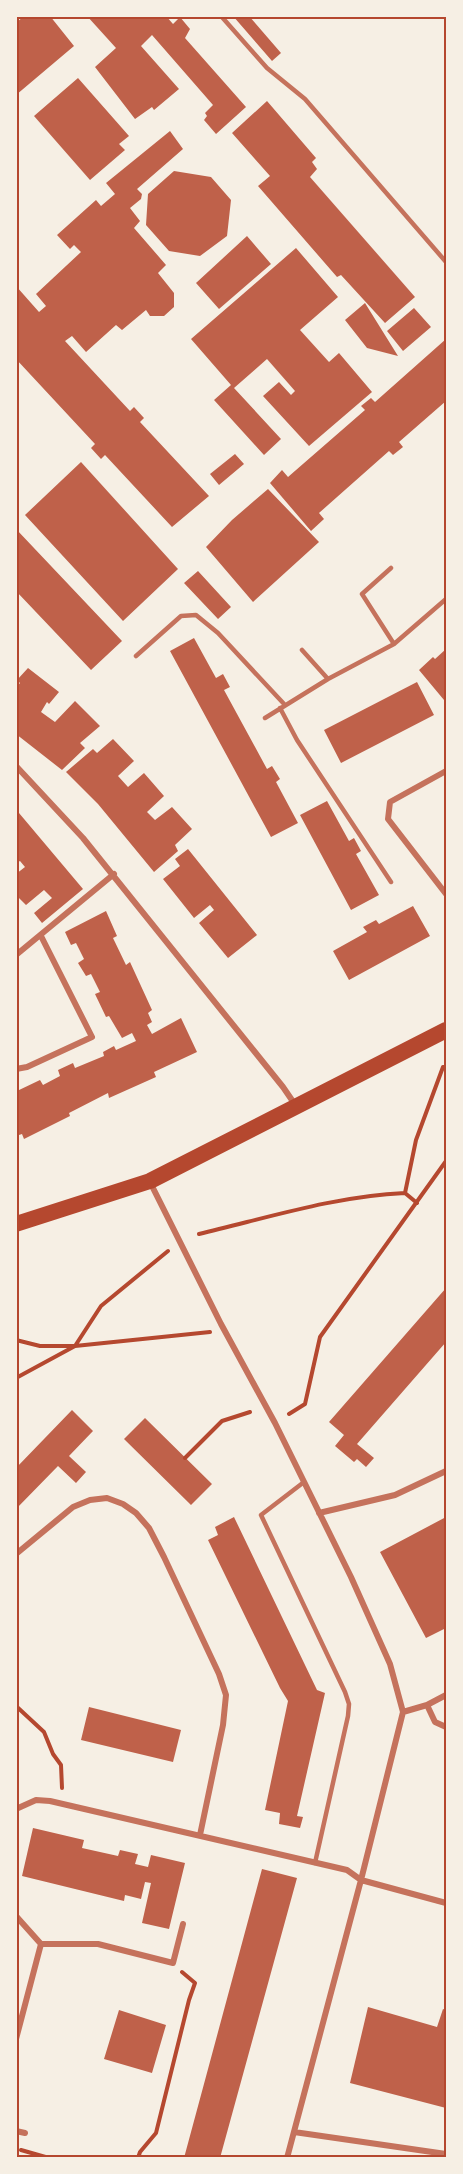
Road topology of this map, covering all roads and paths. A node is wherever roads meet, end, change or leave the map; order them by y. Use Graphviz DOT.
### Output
graph roads {
  1 [pos="221,16"];
  2 [pos="447,262"];
  3 [pos="391,568"];
  4 [pos="447,599"];
  5 [pos="394,644"];
  6 [pos="302,650"];
  7 [pos="136,656"];
  8 [pos="328,679"];
  9 [pos="282,707"];
  10 [pos="265,718"];
  11 [pos="16,766"];
  12 [pos="447,771"];
  13 [pos="114,874"];
  14 [pos="391,882"];
  15 [pos="447,894"];
  16 [pos="41,936"];
  17 [pos="16,955"];
  18 [pos="447,1029"];
  19 [pos="443,1067"];
  20 [pos="16,1069"];
  21 [pos="297,1107"];
  22 [pos="447,1161"];
  23 [pos="150,1181"];
  24 [pos="405,1193"];
  25 [pos="417,1203"];
  26 [pos="16,1224"];
  27 [pos="199,1234"];
  28 [pos="169,1250"];
  29 [pos="210,1332"];
  30 [pos="16,1340"];
  31 [pos="75,1346"];
  32 [pos="16,1378"];
  33 [pos="250,1412"];
  34 [pos="289,1414"];
  35 [pos="185,1458"];
  36 [pos="447,1471"];
  37 [pos="304,1482"];
  38 [pos="319,1513"];
  39 [pos="16,1554"];
  40 [pos="447,1695"];
  41 [pos="427,1705"];
  42 [pos="16,1706"];
  43 [pos="403,1712"];
  44 [pos="447,1727"];
  45 [pos="62,1804"];
  46 [pos="16,1809"];
  47 [pos="200,1835"];
  48 [pos="315,1863"];
  49 [pos="361,1880"];
  50 [pos="447,1903"];
  51 [pos="16,1916"];
  52 [pos="183,1924"];
  53 [pos="41,1944"];
  54 [pos="173,1963"];
  55 [pos="16,2039"];
  56 [pos="16,2131"];
  57 [pos="294,2132"];
  58 [pos="25,2133"];
  59 [pos="447,2154"];
  60 [pos="138,2157"];
  61 [pos="287,2157"];
  1 -- 2 [label="lane"];
  3 -- 5 [label="lane"];
  4 -- 5 [label="lane"];
  5 -- 8 [label="lane"];
  6 -- 8 [label="lane"];
  7 -- 9 [label="lane"];
  8 -- 9 [label="lane"];
  9 -- 10 [label="lane"];
  9 -- 14 [label="lane"];
  11 -- 13 [label="street"];
  12 -- 15 [label="street"];
  13 -- 16 [label="street"];
  13 -- 21 [label="street"];
  16 -- 17 [label="street"];
  16 -- 20 [label="street"];
  18 -- 21 [label="highway"];
  19 -- 24 [label="path"];
  21 -- 23 [label="highway"];
  22 -- 25 [label="path"];
  23 -- 26 [label="highway"];
  23 -- 37 [label="street"];
  24 -- 25 [label="path"];
  24 -- 27 [label="path"];
  25 -- 34 [label="path"];
  28 -- 31 [label="path"];
  29 -- 31 [label="path"];
  30 -- 31 [label="path"];
  31 -- 32 [label="path"];
  33 -- 35 [label="path"];
  36 -- 38 [label="street"];
  37 -- 38 [label="street"];
  37 -- 48 [label="lane"];
  38 -- 43 [label="street"];
  39 -- 47 [label="street"];
  40 -- 41 [label="street"];
  41 -- 43 [label="street"];
  41 -- 44 [label="street"];
  42 -- 45 [label="path"];
  43 -- 49 [label="street"];
  45 -- 46 [label="street"];
  45 -- 47 [label="street"];
  47 -- 48 [label="street"];
  48 -- 49 [label="street"];
  49 -- 50 [label="street"];
  49 -- 57 [label="street"];
  51 -- 53 [label="street"];
  52 -- 54 [label="street"];
  53 -- 54 [label="street"];
  53 -- 55 [label="street"];
  54 -- 60 [label="path"];
  56 -- 58 [label="street"];
  57 -- 59 [label="street"];
  57 -- 61 [label="street"];
}
